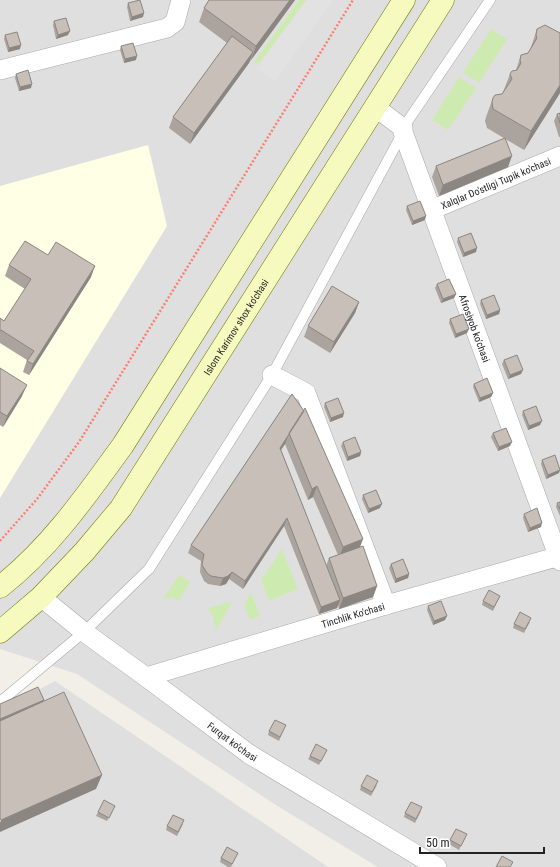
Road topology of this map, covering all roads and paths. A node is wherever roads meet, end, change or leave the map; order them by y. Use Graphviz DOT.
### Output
graph roads {
  1 [pos="181,0"];
  2 [pos="353,0"];
  3 [pos="404,0"];
  4 [pos="443,0"];
  5 [pos="490,0"];
  6 [pos="0,70"];
  7 [pos="375,107"];
  8 [pos="403,130"];
  9 [pos="560,156"];
  10 [pos="431,210"];
  11 [pos="272,375"];
  12 [pos="0,541"];
  13 [pos="559,558"];
  14 [pos="0,587"];
  15 [pos="41,597"];
  16 [pos="386,605"];
  17 [pos="0,632"];
  18 [pos="84,632"];
  19 [pos="146,677"];
  20 [pos="1,706"];
  21 [pos="436,867"];
  1 -- 6 [label="street"];
  2 -- 12 [label="path"];
  3 -- 14 [label="main road"];
  4 -- 7 [label="main road, Islom Karimov shox ko'chasi"];
  5 -- 8 [label="lane"];
  7 -- 8 [label="street"];
  7 -- 15 [label="main road, Islom Karimov shox ko'chasi"];
  8 -- 10 [label="street, Afrosiyob ko'chasi"];
  8 -- 11 [label="lane"];
  9 -- 10 [label="street, Xalqlar Do'stligi Tupik ko'chasi"];
  10 -- 13 [label="street, Afrosiyob ko'chasi"];
  11 -- 16 [label="street"];
  11 -- 18 [label="lane"];
  13 -- 16 [label="street, Tinchlik Ko'chasi"];
  15 -- 17 [label="main road, Islom Karimov shox ko'chasi"];
  15 -- 18 [label="street, Furqat ko'chasi"];
  16 -- 19 [label="street, Tinchlik Ko'chasi"];
  18 -- 19 [label="street, Furqat ko'chasi"];
  18 -- 20 [label="lane"];
  19 -- 21 [label="street, Furqat ko'chasi"];
}
